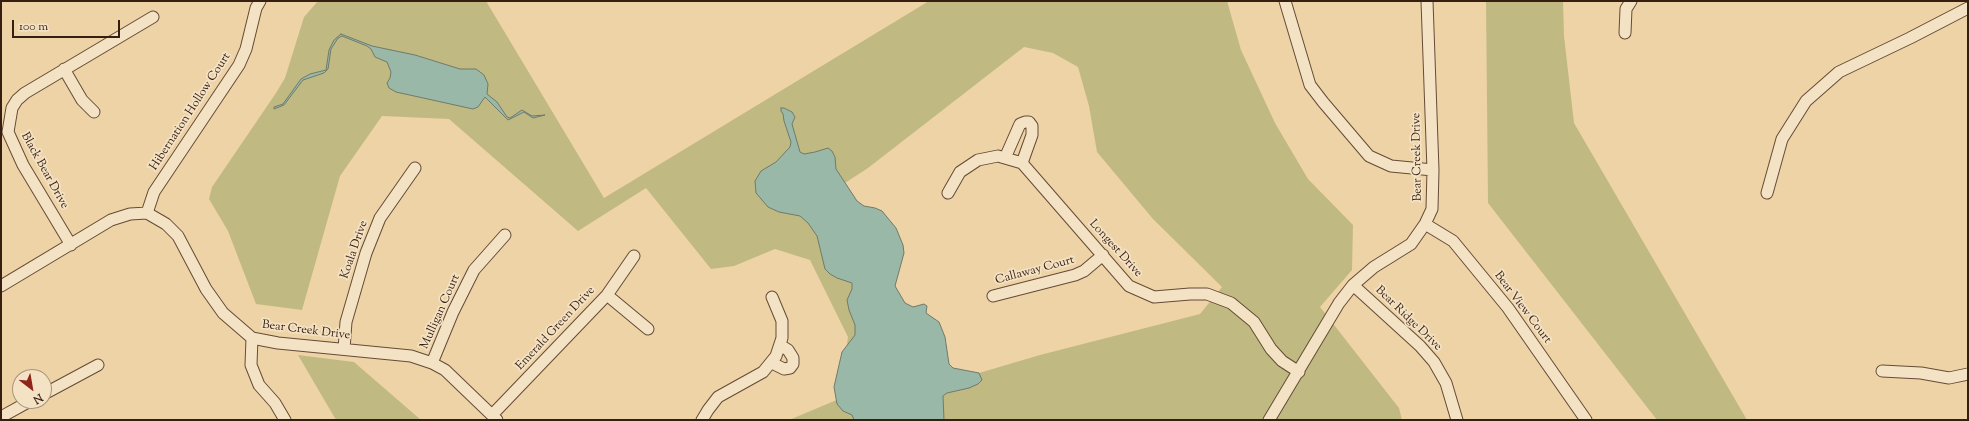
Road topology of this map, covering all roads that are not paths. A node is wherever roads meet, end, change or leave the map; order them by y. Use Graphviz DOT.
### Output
graph roads {
  1 [pos="260,1"];
  2 [pos="1285,1"];
  3 [pos="1427,1"];
  4 [pos="1631,1"];
  5 [pos="1968,8"];
  6 [pos="153,17"];
  7 [pos="1625,33"];
  8 [pos="64,69"];
  9 [pos="94,112"];
  10 [pos="1005,158"];
  11 [pos="1022,163"];
  12 [pos="415,168"];
  13 [pos="1433,170"];
  14 [pos="948,193"];
  15 [pos="1767,193"];
  16 [pos="147,213"];
  17 [pos="1425,224"];
  18 [pos="505,235"];
  19 [pos="71,245"];
  20 [pos="1103,255"];
  21 [pos="634,256"];
  22 [pos="1353,285"];
  23 [pos="1,286"];
  24 [pos="607,295"];
  25 [pos="993,296"];
  26 [pos="772,297"];
  27 [pos="648,329"];
  28 [pos="252,338"];
  29 [pos="780,345"];
  30 [pos="344,349"];
  31 [pos="432,363"];
  32 [pos="772,363"];
  33 [pos="98,365"];
  34 [pos="1882,371"];
  35 [pos="1299,372"];
  36 [pos="1968,374"];
  37 [pos="52,390"];
  38 [pos="16,409"];
  39 [pos="1,417"];
  40 [pos="494,418"];
  41 [pos="285,420"];
  42 [pos="702,420"];
  43 [pos="1269,420"];
  44 [pos="1457,420"];
  45 [pos="1586,420"];
  1 -- 16 [label="street, Hibernation Hollow Court"];
  2 -- 13 [label="street"];
  3 -- 13 [label="street, Bear Creek Drive"];
  4 -- 7 [label="street"];
  5 -- 15 [label="street"];
  6 -- 8 [label="street, Black Bear Drive"];
  8 -- 9 [label="street"];
  8 -- 19 [label="street, Black Bear Drive"];
  10 -- 11 [label="street"];
  10 -- 11 [label="street"];
  10 -- 14 [label="street"];
  11 -- 20 [label="street, Longest Drive"];
  12 -- 30 [label="street, Koala Drive"];
  13 -- 17 [label="street, Bear Creek Drive"];
  16 -- 19 [label="street"];
  16 -- 28 [label="street, Bear Creek Drive"];
  17 -- 22 [label="street, Bear Creek Drive"];
  17 -- 45 [label="street, Bear View Court"];
  18 -- 31 [label="street, Mulligan Court"];
  19 -- 23 [label="street"];
  20 -- 25 [label="street, Callaway Court"];
  20 -- 35 [label="street, Longest Drive"];
  21 -- 24 [label="street, Emerald Green Drive"];
  22 -- 35 [label="street, Bear Creek Drive"];
  22 -- 44 [label="street, Bear Ridge Drive"];
  24 -- 27 [label="street"];
  24 -- 40 [label="street, Emerald Green Drive"];
  26 -- 29 [label="street"];
  28 -- 30 [label="street, Bear Creek Drive"];
  28 -- 41 [label="street"];
  29 -- 32 [label="street"];
  29 -- 32 [label="street"];
  30 -- 31 [label="street, Bear Creek Drive"];
  31 -- 40 [label="street, Bear Creek Drive"];
  32 -- 42 [label="street"];
  33 -- 37 [label="street"];
  34 -- 36 [label="street"];
  35 -- 43 [label="street, Bear Creek Drive"];
  38 -- 39 [label="street"];
}
